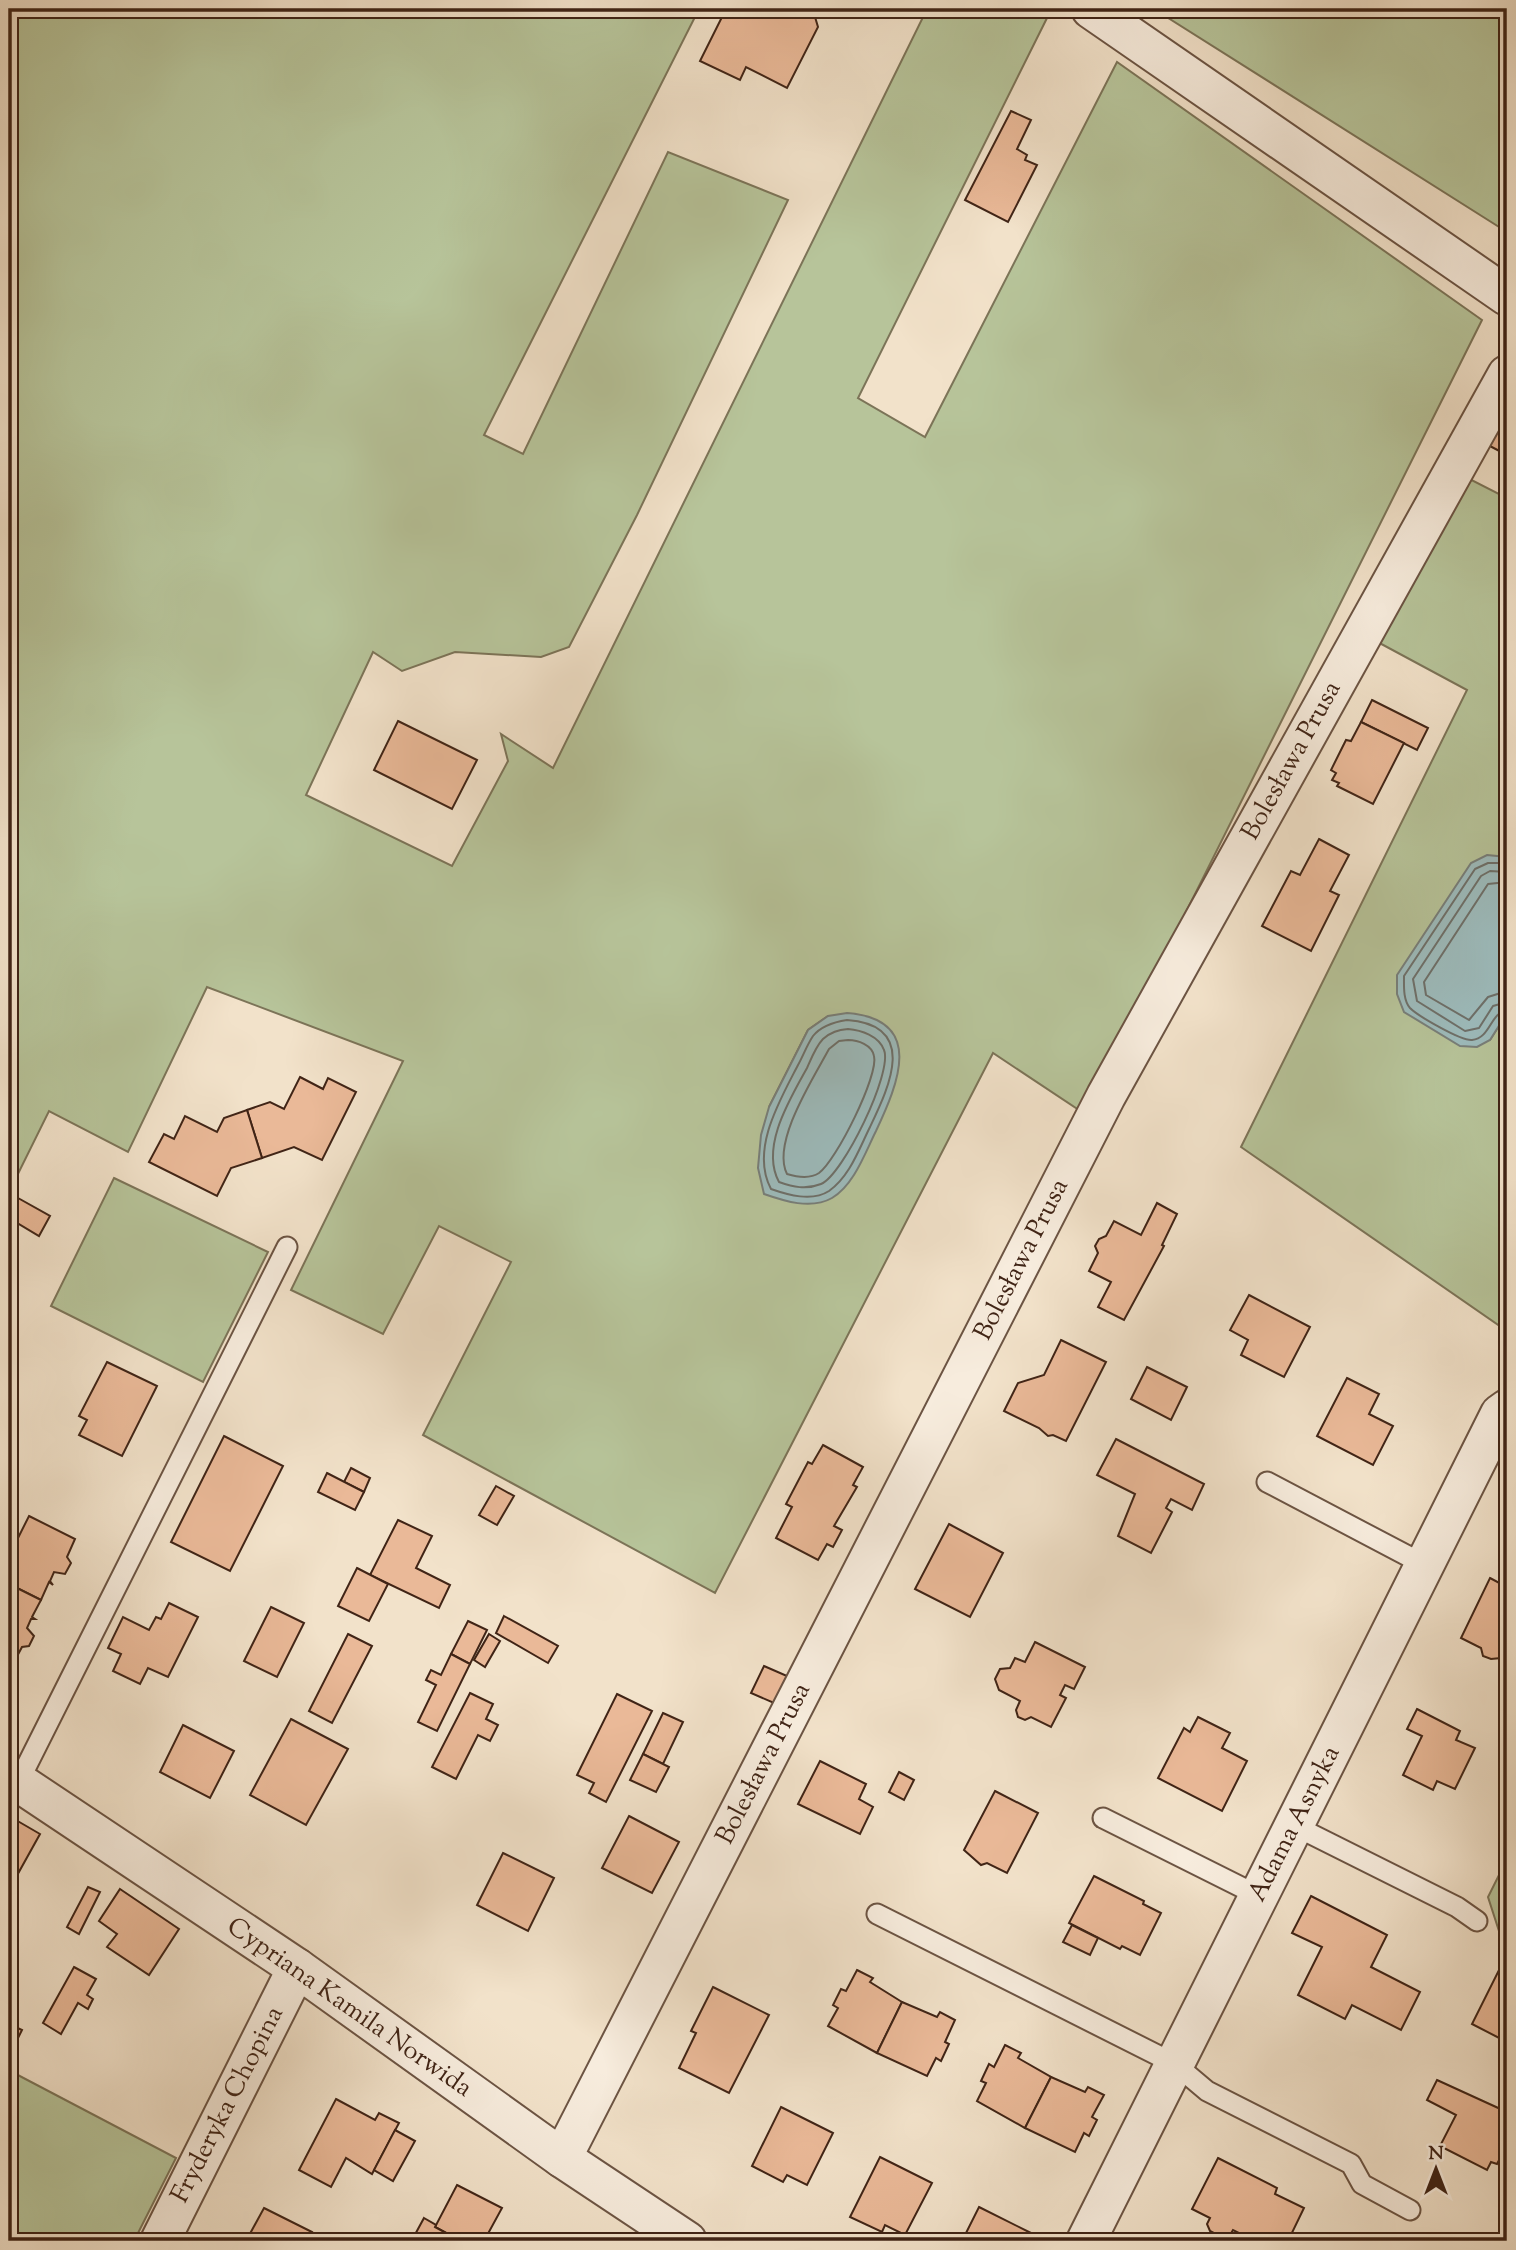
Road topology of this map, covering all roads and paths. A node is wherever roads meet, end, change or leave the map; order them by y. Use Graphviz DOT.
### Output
graph roads {
  1 [pos="1091,9"];
  2 [pos="1507,296"];
  3 [pos="1507,375"];
  4 [pos="287,1247"];
  5 [pos="1507,1409"];
  6 [pos="1267,1482"];
  7 [pos="1424,1565"];
  8 [pos="13,1779"];
  9 [pos="1103,1818"];
  10 [pos="1295,1826"];
  11 [pos="1259,1896"];
  12 [pos="877,1914"];
  13 [pos="1476,1921"];
  14 [pos="296,1968"];
  15 [pos="1175,2064"];
  16 [pos="562,2158"];
  17 [pos="1410,2210"];
  18 [pos="160,2241"];
  19 [pos="687,2241"];
  20 [pos="1086,2241"];
  1 -- 2 [label="street"];
  3 -- 16 [label="street, Bolesława Prusa"];
  4 -- 8 [label="lane"];
  5 -- 7 [label="street, Adama Asnyka"];
  6 -- 7 [label="lane"];
  7 -- 10 [label="street, Adama Asnyka"];
  8 -- 14 [label="street, Cypriana Kamila Norwida"];
  9 -- 11 [label="lane"];
  10 -- 11 [label="street, Adama Asnyka"];
  10 -- 13 [label="lane"];
  11 -- 15 [label="street, Adama Asnyka"];
  12 -- 15 [label="lane"];
  14 -- 16 [label="street, Cypriana Kamila Norwida"];
  14 -- 18 [label="street, Fryderyka Chopina"];
  15 -- 17 [label="lane"];
  15 -- 20 [label="street, Adama Asnyka"];
  16 -- 19 [label="street, Cypriana Kamila Norwida"];
}
